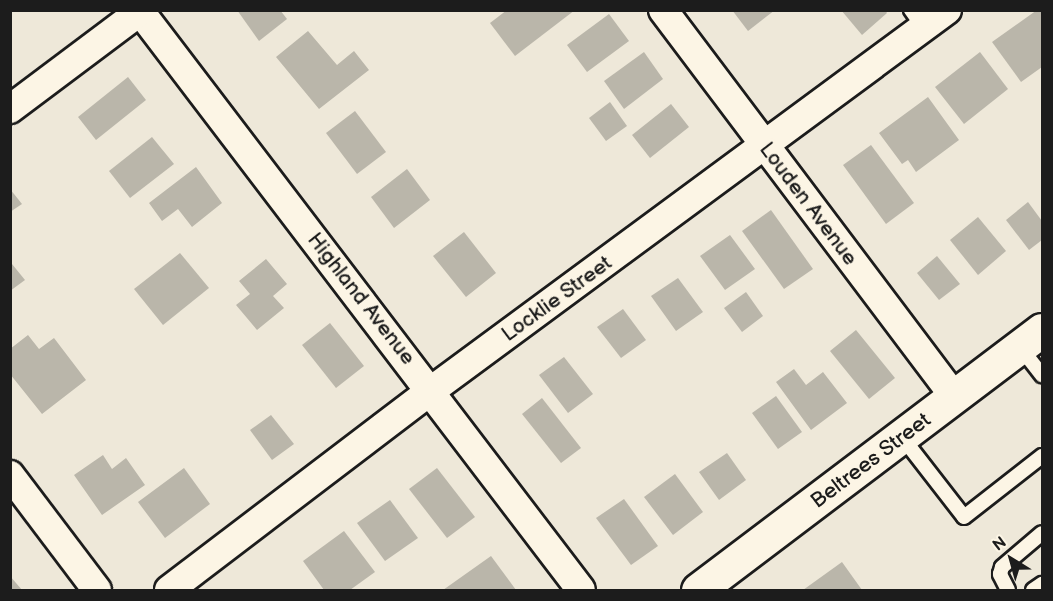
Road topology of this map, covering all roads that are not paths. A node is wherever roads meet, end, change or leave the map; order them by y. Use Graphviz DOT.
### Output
graph roads {
  1 [pos="663,10"];
  2 [pos="948,10"];
  3 [pos="140,11"];
  4 [pos="917,19"];
  5 [pos="10,109"];
  6 [pos="765,147"];
  7 [pos="1031,338"];
  8 [pos="1042,375"];
  9 [pos="432,390"];
  10 [pos="955,397"];
  11 [pos="902,437"];
  12 [pos="1042,456"];
  13 [pos="10,475"];
  14 [pos="1042,533"];
  15 [pos="1042,584"];
  16 [pos="97,591"];
  17 [pos="169,591"];
  18 [pos="581,591"];
  19 [pos="698,591"];
  20 [pos="1008,591"];
  21 [pos="1033,591"];
  1 -- 6 [label="street, Louden Avenue"];
  2 -- 4 [label="street, Locklie Street"];
  3 -- 5 [label="street"];
  3 -- 9 [label="street, Highland Avenue"];
  4 -- 6 [label="street, Locklie Street"];
  6 -- 9 [label="street, Locklie Street"];
  6 -- 10 [label="street, Louden Avenue"];
  7 -- 8 [label="lane"];
  7 -- 10 [label="street, Beltrees Street"];
  9 -- 17 [label="street, Locklie Street"];
  9 -- 18 [label="street, Highland Avenue"];
  10 -- 11 [label="street, Beltrees Street"];
  11 -- 12 [label="lane"];
  11 -- 19 [label="street, Beltrees Street"];
  13 -- 16 [label="street"];
  14 -- 20 [label="lane"];
  15 -- 21 [label="lane"];
}
